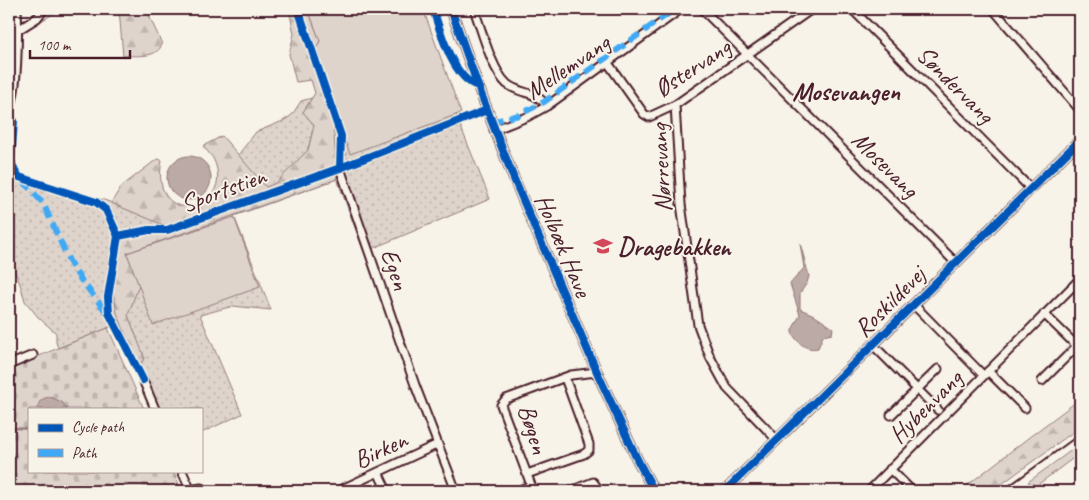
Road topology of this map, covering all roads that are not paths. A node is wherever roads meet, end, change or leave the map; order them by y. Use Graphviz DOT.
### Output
graph roads {
  1 [pos="17,9"];
  2 [pos="44,9"];
  3 [pos="451,9"];
  4 [pos="474,9"];
  5 [pos="681,9"];
  6 [pos="702,9"];
  7 [pos="812,9"];
  8 [pos="852,9"];
  9 [pos="993,9"];
  10 [pos="18,30"];
  11 [pos="746,55"];
  12 [pos="608,63"];
  13 [pos="675,105"];
  14 [pos="547,106"];
  15 [pos="9,110"];
  16 [pos="1080,110"];
  17 [pos="494,130"];
  18 [pos="1080,140"];
  19 [pos="340,168"];
  20 [pos="1031,189"];
  21 [pos="956,263"];
  22 [pos="1077,282"];
  23 [pos="914,305"];
  24 [pos="1044,314"];
  25 [pos="873,345"];
  26 [pos="33,355"];
  27 [pos="9,365"];
  28 [pos="938,369"];
  29 [pos="597,372"];
  30 [pos="986,373"];
  31 [pos="565,378"];
  32 [pos="143,380"];
  33 [pos="1042,381"];
  34 [pos="917,389"];
  35 [pos="155,408"];
  36 [pos="1025,408"];
  37 [pos="940,413"];
  38 [pos="891,415"];
  39 [pos="777,440"];
  40 [pos="438,444"];
  41 [pos="890,469"];
  42 [pos="182,472"];
  43 [pos="378,472"];
  44 [pos="527,474"];
  45 [pos="191,490"];
  46 [pos="205,491"];
  47 [pos="338,491"];
  48 [pos="387,491"];
  49 [pos="456,491"];
  50 [pos="518,491"];
  51 [pos="570,491"];
  52 [pos="600,491"];
  53 [pos="654,491"];
  54 [pos="725,491"];
  55 [pos="869,491"];
  56 [pos="912,491"];
  1 -- 10 [label="street"];
  2 -- 10 [label="street"];
  3 -- 17 [label="street, Holbæk Have"];
  4 -- 14 [label="street"];
  5 -- 12 [label="street, Mellemvang"];
  6 -- 11 [label="street, Mosevang"];
  7 -- 11 [label="street, Østervang"];
  8 -- 20 [label="street, Søndervang"];
  9 -- 16 [label="street"];
  10 -- 15 [label="street"];
  11 -- 13 [label="street, Østervang"];
  11 -- 21 [label="street, Mosevang"];
  12 -- 13 [label="street, Østervang"];
  12 -- 14 [label="street, Mellemvang"];
  13 -- 39 [label="street, Nørrevang"];
  14 -- 17 [label="street, Mellemvang"];
  17 -- 29 [label="street, Holbæk Have"];
  18 -- 20 [label="street, Roskildevej"];
  19 -- 40 [label="street, Egen"];
  20 -- 21 [label="street, Roskildevej"];
  21 -- 23 [label="street, Roskildevej"];
  22 -- 24 [label="street, Hybenvang"];
  23 -- 25 [label="street, Roskildevej"];
  23 -- 30 [label="street"];
  24 -- 30 [label="street, Hybenvang"];
  24 -- 33 [label="street"];
  25 -- 34 [label="street, Roskildevej"];
  25 -- 39 [label="street, Roskildevej"];
  26 -- 27 [label="street"];
  28 -- 34 [label="street"];
  29 -- 31 [label="street, Bøgen"];
  29 -- 53 [label="street, Holbæk Have"];
  30 -- 36 [label="street, Hybenvang"];
  30 -- 37 [label="street, Hybenvang"];
  31 -- 44 [label="street, Bøgen"];
  31 -- 44 [label="street, Bøgen"];
  32 -- 35 [label="street"];
  34 -- 37 [label="street, Roskildevej"];
  34 -- 38 [label="street"];
  37 -- 41 [label="street, Hybenvang"];
  39 -- 54 [label="street, Roskildevej"];
  40 -- 43 [label="street, Birken"];
  40 -- 49 [label="street, Egen"];
  41 -- 55 [label="street, Hybenvang"];
  41 -- 56 [label="street, Hybenvang"];
  42 -- 45 [label="street"];
  43 -- 47 [label="street, Birken"];
  43 -- 48 [label="street"];
  44 -- 50 [label="street, Bøgen"];
  45 -- 46 [label="street"];
  51 -- 52 [label="street"];
}
